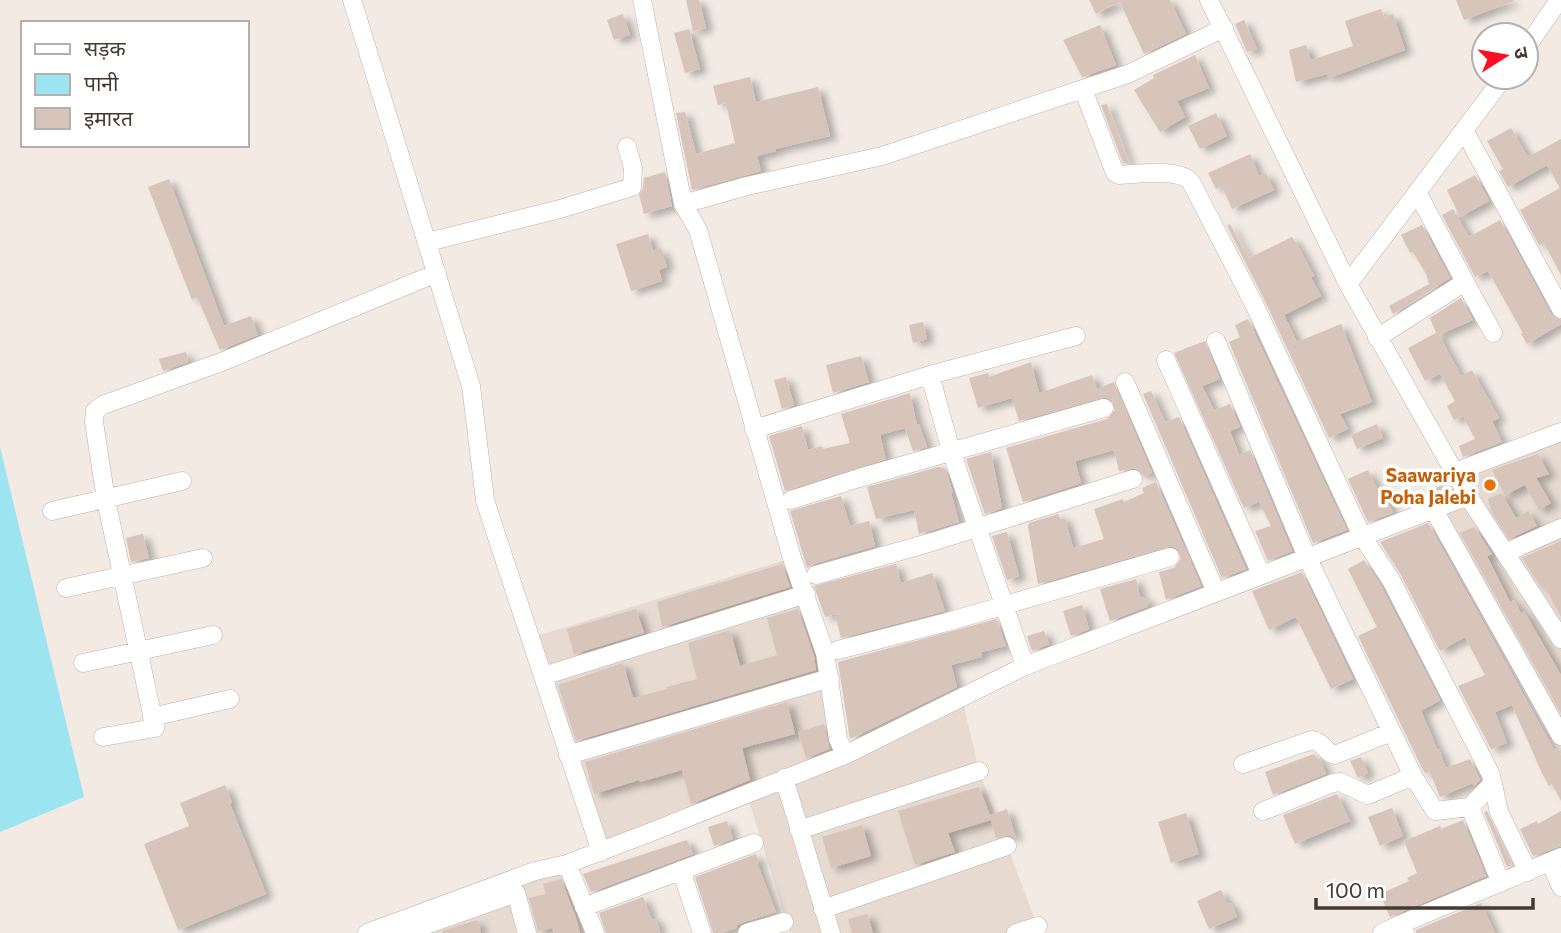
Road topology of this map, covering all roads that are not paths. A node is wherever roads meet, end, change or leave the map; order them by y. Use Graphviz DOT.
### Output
graph roads {
  1 [pos="352,0"];
  2 [pos="642,0"];
  3 [pos="1209,0"];
  4 [pos="1559,0"];
  5 [pos="1224,28"];
  6 [pos="1540,28"];
  7 [pos="1083,89"];
  8 [pos="1493,91"];
  9 [pos="1464,130"];
  10 [pos="627,147"];
  11 [pos="1417,192"];
  12 [pos="682,204"];
  13 [pos="428,242"];
  14 [pos="437,273"];
  15 [pos="1465,282"];
  16 [pos="1348,285"];
  17 [pos="1561,309"];
  18 [pos="1493,333"];
  19 [pos="1076,336"];
  20 [pos="1377,338"];
  21 [pos="1216,341"];
  22 [pos="1166,360"];
  23 [pos="930,374"];
  24 [pos="1125,382"];
  25 [pos="1104,408"];
  26 [pos="754,429"];
  27 [pos="1561,432"];
  28 [pos="951,451"];
  29 [pos="1455,472"];
  30 [pos="1133,479"];
  31 [pos="182,481"];
  32 [pos="1468,496"];
  33 [pos="106,500"];
  34 [pos="791,500"];
  35 [pos="1434,510"];
  36 [pos="52,511"];
  37 [pos="977,528"];
  38 [pos="1561,528"];
  39 [pos="1362,536"];
  40 [pos="1505,553"];
  41 [pos="1170,557"];
  42 [pos="1307,557"];
  43 [pos="203,558"];
  44 [pos="1261,574"];
  45 [pos="817,575"];
  46 [pos="122,577"];
  47 [pos="66,588"];
  48 [pos="1216,592"];
  49 [pos="806,594"];
  50 [pos="1004,605"];
  51 [pos="213,635"];
  52 [pos="1561,639"];
  53 [pos="838,650"];
  54 [pos="138,651"];
  55 [pos="83,663"];
  56 [pos="1025,666"];
  57 [pos="544,676"];
  58 [pos="830,678"];
  59 [pos="230,699"];
  60 [pos="152,717"];
  61 [pos="1391,732"];
  62 [pos="1561,736"];
  63 [pos="103,737"];
  64 [pos="1330,754"];
  65 [pos="568,755"];
  66 [pos="845,755"];
  67 [pos="1243,764"];
  68 [pos="979,771"];
  69 [pos="1413,776"];
  70 [pos="784,778"];
  71 [pos="1339,782"];
  72 [pos="1493,783"];
  73 [pos="1470,807"];
  74 [pos="1263,811"];
  75 [pos="799,830"];
  76 [pos="754,843"];
  77 [pos="1007,846"];
  78 [pos="601,852"];
  79 [pos="1556,860"];
  80 [pos="567,864"];
  81 [pos="681,870"];
  82 [pos="1528,872"];
  83 [pos="1501,883"];
  84 [pos="1561,887"];
  85 [pos="584,906"];
  86 [pos="823,909"];
  87 [pos="785,922"];
  88 [pos="1038,926"];
  89 [pos="1403,929"];
  90 [pos="367,933"];
  91 [pos="404,933"];
  92 [pos="527,933"];
  93 [pos="595,933"];
  94 [pos="702,933"];
  95 [pos="747,933"];
  96 [pos="831,933"];
  97 [pos="1016,933"];
  98 [pos="1382,933"];
  1 -- 13 [label="street"];
  2 -- 12 [label="street"];
  3 -- 5 [label="street"];
  4 -- 6 [label="street"];
  5 -- 7 [label="street"];
  5 -- 16 [label="street"];
  7 -- 12 [label="street"];
  7 -- 39 [label="street"];
  8 -- 9 [label="street"];
  9 -- 11 [label="street"];
  9 -- 17 [label="street"];
  10 -- 13 [label="street"];
  11 -- 15 [label="street"];
  11 -- 16 [label="street"];
  12 -- 26 [label="street"];
  13 -- 14 [label="street"];
  14 -- 33 [label="street"];
  14 -- 57 [label="street"];
  15 -- 18 [label="street"];
  15 -- 20 [label="street"];
  16 -- 20 [label="street"];
  19 -- 23 [label="street"];
  20 -- 29 [label="street"];
  21 -- 42 [label="street"];
  22 -- 44 [label="street"];
  23 -- 26 [label="street"];
  23 -- 28 [label="street"];
  24 -- 48 [label="street"];
  25 -- 28 [label="street"];
  26 -- 49 [label="street"];
  27 -- 29 [label="street"];
  28 -- 34 [label="street"];
  28 -- 37 [label="street"];
  29 -- 32 [label="street"];
  30 -- 37 [label="street"];
  31 -- 33 [label="street"];
  32 -- 35 [label="street"];
  32 -- 40 [label="street"];
  33 -- 36 [label="street"];
  33 -- 46 [label="street"];
  35 -- 39 [label="street"];
  35 -- 62 [label="street"];
  37 -- 45 [label="street"];
  37 -- 50 [label="street"];
  38 -- 40 [label="street"];
  39 -- 42 [label="street"];
  39 -- 72 [label="street"];
  40 -- 52 [label="street"];
  41 -- 50 [label="street"];
  42 -- 44 [label="street"];
  42 -- 61 [label="street"];
  43 -- 46 [label="street"];
  44 -- 48 [label="street"];
  46 -- 47 [label="street"];
  46 -- 54 [label="street"];
  48 -- 56 [label="street"];
  49 -- 57 [label="street"];
  49 -- 58 [label="street"];
  50 -- 53 [label="street"];
  50 -- 56 [label="street"];
  51 -- 54 [label="street"];
  54 -- 55 [label="street"];
  54 -- 60 [label="street"];
  56 -- 66 [label="street"];
  57 -- 65 [label="street"];
  58 -- 65 [label="street"];
  58 -- 66 [label="street"];
  59 -- 60 [label="street"];
  60 -- 63 [label="street"];
  61 -- 64 [label="street"];
  61 -- 69 [label="street"];
  64 -- 67 [label="street"];
  64 -- 71 [label="street"];
  65 -- 78 [label="street"];
  66 -- 70 [label="street"];
  68 -- 75 [label="street"];
  69 -- 71 [label="street"];
  69 -- 73 [label="street"];
  70 -- 75 [label="street"];
  70 -- 78 [label="street"];
  71 -- 74 [label="street"];
  72 -- 73 [label="street"];
  72 -- 82 [label="street"];
  73 -- 83 [label="street"];
  75 -- 86 [label="street"];
  76 -- 81 [label="street"];
  77 -- 86 [label="street"];
  78 -- 80 [label="street"];
  79 -- 82 [label="street"];
  79 -- 84 [label="street"];
  80 -- 85 [label="street"];
  80 -- 90 [label="street"];
  81 -- 85 [label="street"];
  81 -- 94 [label="street"];
  82 -- 83 [label="street"];
  83 -- 89 [label="street"];
  85 -- 93 [label="street"];
  86 -- 96 [label="street"];
  87 -- 95 [label="street"];
  88 -- 97 [label="street"];
  89 -- 98 [label="street"];
  91 -- 92 [label="street"];
}
